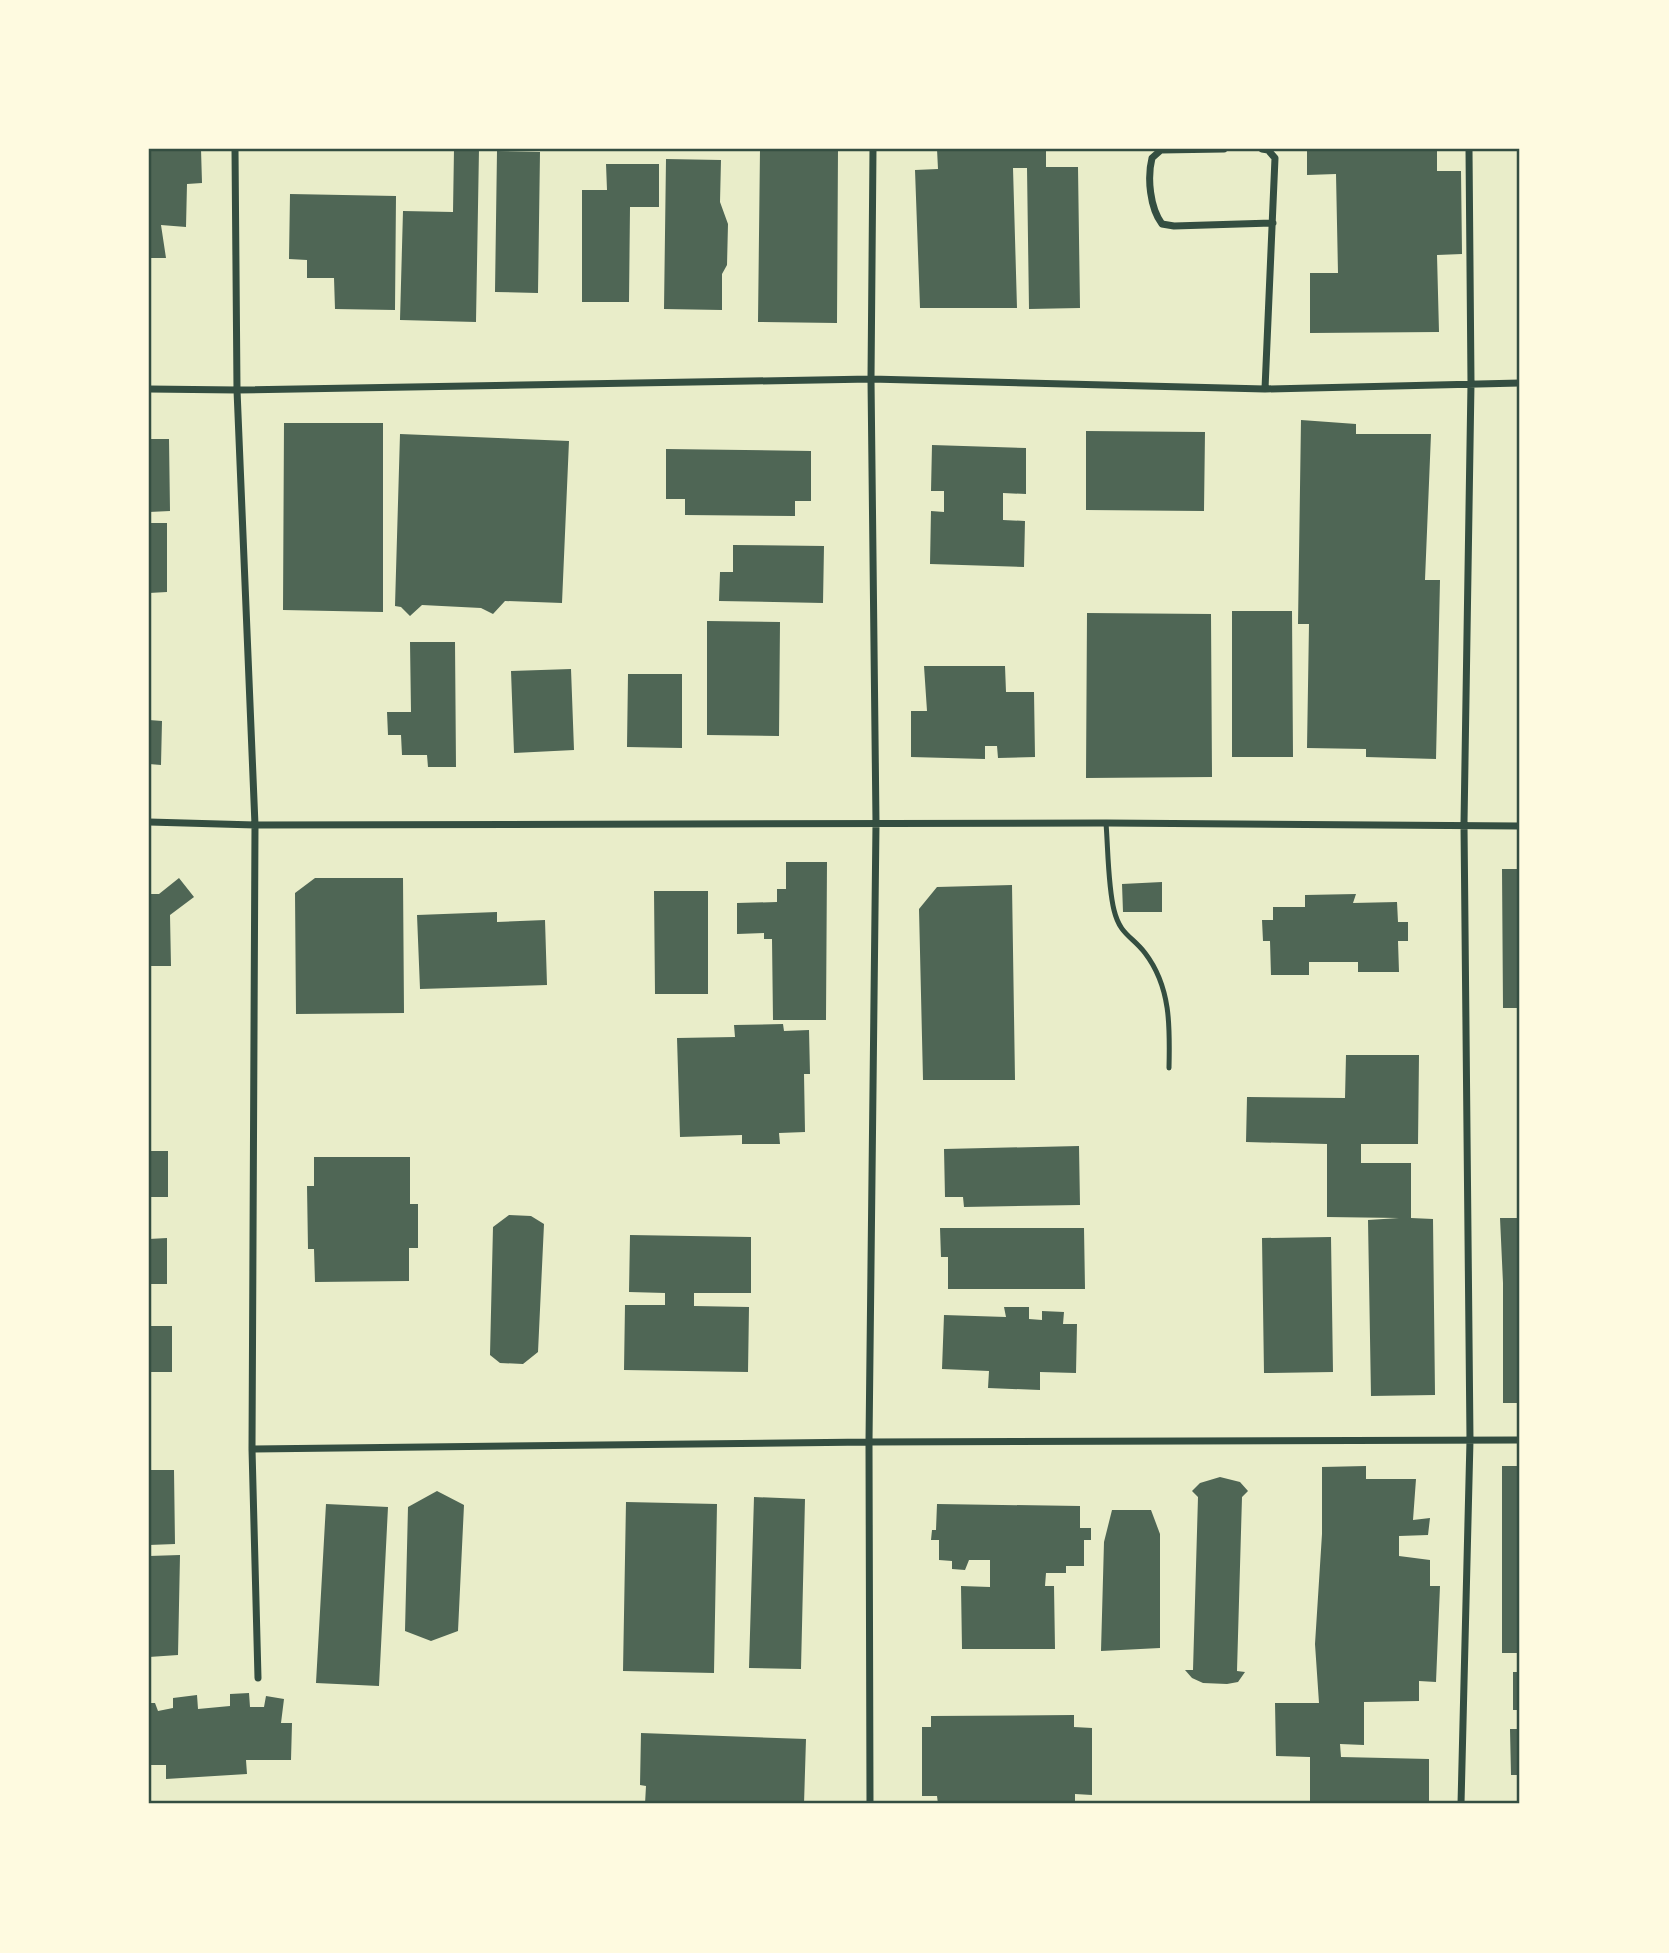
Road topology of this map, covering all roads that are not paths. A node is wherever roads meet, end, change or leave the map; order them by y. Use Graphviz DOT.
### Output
graph roads {
  1 [pos="235,149"];
  2 [pos="873,149"];
  3 [pos="1224,149"];
  4 [pos="1262,149"];
  5 [pos="1469,149"];
  6 [pos="1273,223"];
  7 [pos="871,379"];
  8 [pos="1471,383"];
  9 [pos="1520,383"];
  10 [pos="149,389"];
  11 [pos="1265,389"];
  12 [pos="237,390"];
  13 [pos="149,822"];
  14 [pos="876,823"];
  15 [pos="1106,823"];
  16 [pos="1464,824"];
  17 [pos="255,825"];
  18 [pos="1520,826"];
  19 [pos="1169,1068"];
  20 [pos="1470,1440"];
  21 [pos="1520,1440"];
  22 [pos="869,1442"];
  23 [pos="252,1449"];
  24 [pos="258,1678"];
  25 [pos="870,1804"];
  26 [pos="1461,1804"];
  1 -- 12 [label="street"];
  2 -- 7 [label="street"];
  3 -- 6 [label="street"];
  4 -- 6 [label="street"];
  5 -- 8 [label="street"];
  6 -- 11 [label="street"];
  7 -- 11 [label="street"];
  7 -- 12 [label="street"];
  7 -- 14 [label="street"];
  8 -- 9 [label="street"];
  8 -- 11 [label="street"];
  8 -- 16 [label="street"];
  10 -- 12 [label="street"];
  12 -- 17 [label="street"];
  13 -- 17 [label="street"];
  14 -- 15 [label="street"];
  14 -- 17 [label="street"];
  14 -- 22 [label="street"];
  15 -- 16 [label="street"];
  15 -- 19 [label="lane"];
  16 -- 18 [label="street"];
  16 -- 20 [label="street"];
  17 -- 23 [label="street"];
  20 -- 21 [label="street"];
  20 -- 22 [label="street"];
  20 -- 26 [label="street"];
  22 -- 23 [label="street"];
  22 -- 25 [label="street"];
  23 -- 24 [label="street"];
}
